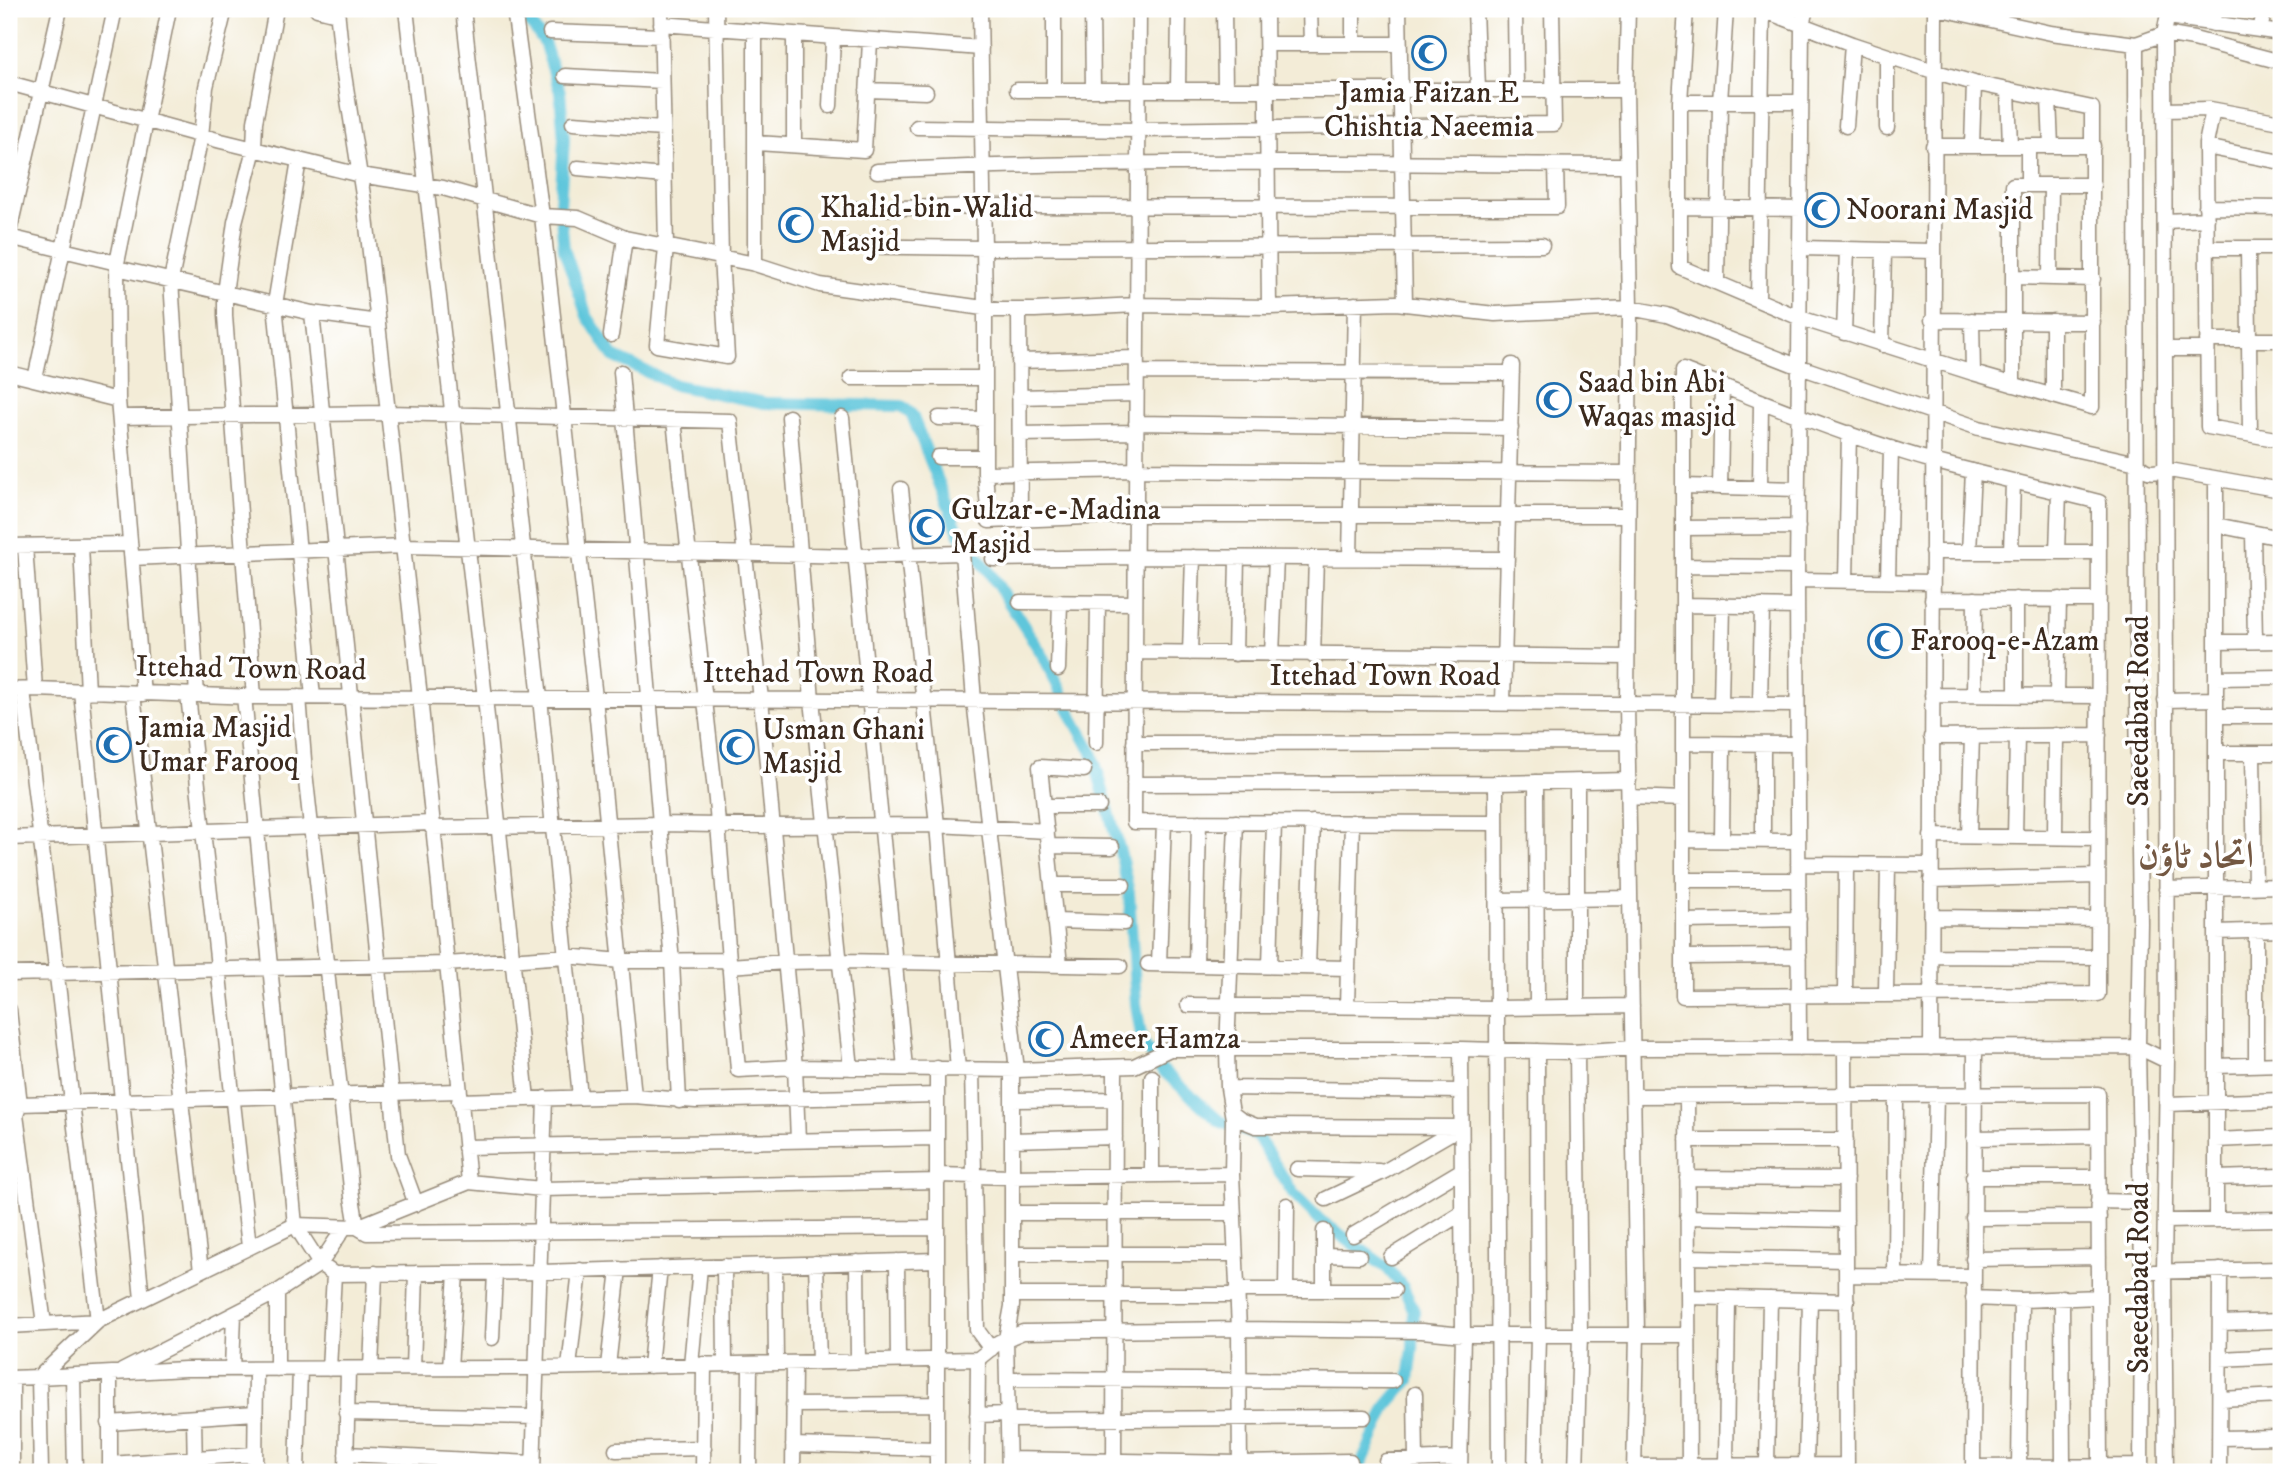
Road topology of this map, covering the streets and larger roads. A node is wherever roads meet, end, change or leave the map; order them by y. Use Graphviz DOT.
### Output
graph roads {
  1 [pos="60,9"];
  2 [pos="116,9"];
  3 [pos="169,9"];
  4 [pos="225,9"];
  5 [pos="276,9"];
  6 [pos="317,9"];
  7 [pos="406,9"];
  8 [pos="463,9"];
  9 [pos="661,9"];
  10 [pos="716,9"];
  11 [pos="980,9"];
  12 [pos="1054,9"];
  13 [pos="1093,9"];
  14 [pos="1139,9"];
  15 [pos="1179,9"];
  16 [pos="1224,9"];
  17 [pos="1266,9"];
  18 [pos="1310,9"];
  19 [pos="1353,9"];
  20 [pos="1399,9"];
  21 [pos="1475,9"];
  22 [pos="1515,9"];
  23 [pos="1552,9"];
  24 [pos="1628,9"];
  25 [pos="1686,9"];
  26 [pos="1726,9"];
  27 [pos="1806,9"];
  28 [pos="1934,9"];
  29 [pos="1941,9"];
  30 [pos="2216,9"];
  31 [pos="2265,9"];
  32 [pos="1762,10"];
  33 [pos="337,11"];
  34 [pos="2168,13"];
  35 [pos="515,14"];
  36 [pos="2213,24"];
  37 [pos="1802,25"];
  38 [pos="716,29"];
  39 [pos="661,30"];
  40 [pos="2260,30"];
  41 [pos="550,32"];
  42 [pos="755,32"];
  43 [pos="2281,33"];
  44 [pos="2164,34"];
  45 [pos="794,35"];
  46 [pos="833,38"];
  47 [pos="870,41"];
  48 [pos="1266,44"];
  49 [pos="1311,44"];
  50 [pos="1353,44"];
  51 [pos="1399,44"];
  52 [pos="1852,44"];
  53 [pos="2136,44"];
  54 [pos="981,48"];
  55 [pos="1887,56"];
  56 [pos="2281,62"];
  57 [pos="1933,71"];
  58 [pos="565,76"];
  59 [pos="662,81"];
  60 [pos="9,83"];
  61 [pos="1974,83"];
  62 [pos="1054,89"];
  63 [pos="1093,89"];
  64 [pos="1138,89"];
  65 [pos="1178,89"];
  66 [pos="1225,89"];
  67 [pos="1267,89"];
  68 [pos="1400,89"];
  69 [pos="1478,89"];
  70 [pos="1516,89"];
  71 [pos="867,90"];
  72 [pos="1017,90"];
  73 [pos="1553,90"];
  74 [pos="1626,90"];
  75 [pos="2008,90"];
  76 [pos="42,92"];
  77 [pos="926,92"];
  78 [pos="2049,99"];
  79 [pos="1680,102"];
  80 [pos="1720,102"];
  81 [pos="1761,102"];
  82 [pos="1801,102"];
  83 [pos="96,106"];
  84 [pos="830,106"];
  85 [pos="2165,110"];
  86 [pos="2213,110"];
  87 [pos="147,121"];
  88 [pos="2281,122"];
  89 [pos="573,123"];
  90 [pos="1846,126"];
  91 [pos="918,127"];
  92 [pos="982,127"];
  93 [pos="1401,127"];
  94 [pos="1267,128"];
  95 [pos="1887,128"];
  96 [pos="663,129"];
  97 [pos="1138,130"];
  98 [pos="201,136"];
  99 [pos="757,143"];
  100 [pos="794,145"];
  101 [pos="1933,146"];
  102 [pos="1972,146"];
  103 [pos="2010,146"];
  104 [pos="2028,146"];
  105 [pos="2051,146"];
  106 [pos="2093,146"];
  107 [pos="2206,147"];
  108 [pos="254,149"];
  109 [pos="299,160"];
  110 [pos="2281,162"];
  111 [pos="1138,164"];
  112 [pos="1268,164"];
  113 [pos="1402,165"];
  114 [pos="1556,165"];
  115 [pos="1627,165"];
  116 [pos="983,166"];
  117 [pos="578,168"];
  118 [pos="877,171"];
  119 [pos="360,175"];
  120 [pos="664,176"];
  121 [pos="2028,185"];
  122 [pos="2050,185"];
  123 [pos="2093,185"];
  124 [pos="426,186"];
  125 [pos="484,200"];
  126 [pos="984,206"];
  127 [pos="1138,207"];
  128 [pos="1268,207"];
  129 [pos="1403,207"];
  130 [pos="1680,207"];
  131 [pos="1718,208"];
  132 [pos="1760,208"];
  133 [pos="2281,208"];
  134 [pos="855,209"];
  135 [pos="1801,209"];
  136 [pos="2206,213"];
  137 [pos="542,216"];
  138 [pos="2166,221"];
  139 [pos="9,235"];
  140 [pos="625,238"];
  141 [pos="1542,245"];
  142 [pos="832,246"];
  143 [pos="1137,246"];
  144 [pos="1269,246"];
  145 [pos="1404,246"];
  146 [pos="667,247"];
  147 [pos="985,248"];
  148 [pos="1801,248"];
  149 [pos="2207,248"];
  150 [pos="2248,248"];
  151 [pos="2281,248"];
  152 [pos="1847,249"];
  153 [pos="62,250"];
  154 [pos="1884,250"];
  155 [pos="1933,251"];
  156 [pos="721,257"];
  157 [pos="755,264"];
  158 [pos="117,265"];
  159 [pos="2014,278"];
  160 [pos="2050,278"];
  161 [pos="2093,279"];
  162 [pos="172,280"];
  163 [pos="1717,282"];
  164 [pos="225,293"];
  165 [pos="1758,300"];
  166 [pos="275,304"];
  167 [pos="1355,304"];
  168 [pos="1405,304"];
  169 [pos="1137,305"];
  170 [pos="1269,307"];
  171 [pos="985,308"];
  172 [pos="1630,309"];
  173 [pos="1019,310"];
  174 [pos="313,313"];
  175 [pos="1800,318"];
  176 [pos="1932,320"];
  177 [pos="1972,320"];
  178 [pos="2014,321"];
  179 [pos="2053,321"];
  180 [pos="378,322"];
  181 [pos="2093,322"];
  182 [pos="1844,333"];
  183 [pos="611,335"];
  184 [pos="2249,340"];
  185 [pos="2281,340"];
  186 [pos="2207,344"];
  187 [pos="1882,345"];
  188 [pos="2166,349"];
  189 [pos="1932,360"];
  190 [pos="1019,361"];
  191 [pos="1137,365"];
  192 [pos="1800,367"];
  193 [pos="621,372"];
  194 [pos="9,373"];
  195 [pos="1354,373"];
  196 [pos="1973,373"];
  197 [pos="851,378"];
  198 [pos="985,378"];
  199 [pos="35,379"];
  200 [pos="2013,384"];
  201 [pos="1721,385"];
  202 [pos="1136,394"];
  203 [pos="2053,396"];
  204 [pos="1019,397"];
  205 [pos="118,400"];
  206 [pos="1761,401"];
  207 [pos="1932,412"];
  208 [pos="388,413"];
  209 [pos="286,414"];
  210 [pos="323,414"];
  211 [pos="452,414"];
  212 [pos="233,415"];
  213 [pos="180,416"];
  214 [pos="508,416"];
  215 [pos="1799,416"];
  216 [pos="120,417"];
  217 [pos="564,417"];
  218 [pos="789,417"];
  219 [pos="842,418"];
  220 [pos="939,418"];
  221 [pos="626,419"];
  222 [pos="985,419"];
  223 [pos="674,420"];
  224 [pos="1353,426"];
  225 [pos="1136,427"];
  226 [pos="1511,428"];
  227 [pos="1849,433"];
  228 [pos="1020,434"];
  229 [pos="2250,434"];
  230 [pos="2281,440"];
  231 [pos="1891,448"];
  232 [pos="938,457"];
  233 [pos="985,457"];
  234 [pos="1932,461"];
  235 [pos="2137,463"];
  236 [pos="2164,469"];
  237 [pos="1136,470"];
  238 [pos="1352,471"];
  239 [pos="1973,471"];
  240 [pos="1510,472"];
  241 [pos="1020,473"];
  242 [pos="1629,473"];
  243 [pos="985,474"];
  244 [pos="2216,479"];
  245 [pos="2013,481"];
  246 [pos="1683,486"];
  247 [pos="1720,487"];
  248 [pos="1760,488"];
  249 [pos="901,489"];
  250 [pos="1798,489"];
  251 [pos="2281,490"];
  252 [pos="2059,492"];
  253 [pos="1136,514"];
  254 [pos="1351,515"];
  255 [pos="1508,515"];
  256 [pos="1628,515"];
  257 [pos="1020,519"];
  258 [pos="2216,526"];
  259 [pos="1798,527"];
  260 [pos="1683,528"];
  261 [pos="2253,533"];
  262 [pos="2281,538"];
  263 [pos="81,545"];
  264 [pos="9,546"];
  265 [pos="25,546"];
  266 [pos="403,546"];
  267 [pos="467,547"];
  268 [pos="523,548"];
  269 [pos="337,549"];
  270 [pos="299,550"];
  271 [pos="578,550"];
  272 [pos="131,551"];
  273 [pos="637,551"];
  274 [pos="688,552"];
  275 [pos="1932,552"];
  276 [pos="1969,552"];
  277 [pos="2011,552"];
  278 [pos="2057,552"];
  279 [pos="2099,552"];
  280 [pos="244,553"];
  281 [pos="745,553"];
  282 [pos="907,554"];
  283 [pos="189,555"];
  284 [pos="800,555"];
  285 [pos="855,556"];
  286 [pos="1136,557"];
  287 [pos="1193,557"];
  288 [pos="1237,558"];
  289 [pos="1276,558"];
  290 [pos="1316,558"];
  291 [pos="1350,558"];
  292 [pos="993,559"];
  293 [pos="1507,559"];
  294 [pos="1683,566"];
  295 [pos="1797,573"];
  296 [pos="1846,581"];
  297 [pos="1888,581"];
  298 [pos="1932,582"];
  299 [pos="1932,599"];
  300 [pos="1975,599"];
  301 [pos="2016,599"];
  302 [pos="2059,599"];
  303 [pos="2099,600"];
  304 [pos="1020,602"];
  305 [pos="1060,602"];
  306 [pos="1098,603"];
  307 [pos="1135,603"];
  308 [pos="1683,605"];
  309 [pos="1723,605"];
  310 [pos="1762,606"];
  311 [pos="1797,607"];
  312 [pos="2255,641"];
  313 [pos="2281,641"];
  314 [pos="2216,642"];
  315 [pos="1135,652"];
  316 [pos="1190,653"];
  317 [pos="1235,654"];
  318 [pos="1272,655"];
  319 [pos="1313,656"];
  320 [pos="1505,657"];
  321 [pos="1628,657"];
  322 [pos="1058,668"];
  323 [pos="2281,677"];
  324 [pos="2216,678"];
  325 [pos="22,690"];
  326 [pos="84,692"];
  327 [pos="138,694"];
  328 [pos="192,695"];
  329 [pos="1932,695"];
  330 [pos="1974,695"];
  331 [pos="2015,695"];
  332 [pos="2057,695"];
  333 [pos="249,696"];
  334 [pos="2099,696"];
  335 [pos="306,697"];
  336 [pos="352,697"];
  337 [pos="420,697"];
  338 [pos="485,698"];
  339 [pos="540,698"];
  340 [pos="595,698"];
  341 [pos="650,699"];
  342 [pos="704,699"];
  343 [pos="761,699"];
  344 [pos="812,699"];
  345 [pos="2216,699"];
  346 [pos="870,700"];
  347 [pos="924,700"];
  348 [pos="2165,700"];
  349 [pos="974,701"];
  350 [pos="1093,701"];
  351 [pos="1135,701"];
  352 [pos="1503,703"];
  353 [pos="1627,704"];
  354 [pos="1683,704"];
  355 [pos="1721,704"];
  356 [pos="1760,704"];
  357 [pos="1797,705"];
  358 [pos="2216,716"];
  359 [pos="2281,716"];
  360 [pos="2098,735"];
  361 [pos="1972,736"];
  362 [pos="2017,736"];
  363 [pos="2056,736"];
  364 [pos="1931,737"];
  365 [pos="1628,742"];
  366 [pos="1096,743"];
  367 [pos="1134,743"];
  368 [pos="1683,743"];
  369 [pos="1723,744"];
  370 [pos="1763,744"];
  371 [pos="1797,744"];
  372 [pos="2253,752"];
  373 [pos="2216,753"];
  374 [pos="2281,753"];
  375 [pos="1084,770"];
  376 [pos="1629,780"];
  377 [pos="1536,782"];
  378 [pos="1577,782"];
  379 [pos="1496,783"];
  380 [pos="1134,784"];
  381 [pos="1629,797"];
  382 [pos="1683,799"];
  383 [pos="1044,806"];
  384 [pos="1099,806"];
  385 [pos="1164,822"];
  386 [pos="1199,822"];
  387 [pos="1236,822"];
  388 [pos="1274,822"];
  389 [pos="1313,822"];
  390 [pos="1352,822"];
  391 [pos="1496,822"];
  392 [pos="607,824"];
  393 [pos="661,824"];
  394 [pos="718,824"];
  395 [pos="553,825"];
  396 [pos="882,825"];
  397 [pos="937,825"];
  398 [pos="366,826"];
  399 [pos="432,826"];
  400 [pos="498,826"];
  401 [pos="773,826"];
  402 [pos="826,826"];
  403 [pos="989,827"];
  404 [pos="312,828"];
  405 [pos="257,830"];
  406 [pos="203,831"];
  407 [pos="1046,831"];
  408 [pos="149,833"];
  409 [pos="95,835"];
  410 [pos="1931,836"];
  411 [pos="1969,836"];
  412 [pos="40,837"];
  413 [pos="2015,837"];
  414 [pos="2054,837"];
  415 [pos="9,838"];
  416 [pos="2098,838"];
  417 [pos="1683,840"];
  418 [pos="1722,840"];
  419 [pos="1763,841"];
  420 [pos="1798,841"];
  421 [pos="1048,846"];
  422 [pos="1112,847"];
  423 [pos="1798,864"];
  424 [pos="1846,865"];
  425 [pos="1888,865"];
  426 [pos="1931,873"];
  427 [pos="2098,876"];
  428 [pos="1683,880"];
  429 [pos="1798,880"];
  430 [pos="1052,885"];
  431 [pos="1123,886"];
  432 [pos="2281,886"];
  433 [pos="2255,887"];
  434 [pos="2216,888"];
  435 [pos="2166,889"];
  436 [pos="1630,898"];
  437 [pos="1577,899"];
  438 [pos="1497,900"];
  439 [pos="1536,900"];
  440 [pos="1931,917"];
  441 [pos="1799,919"];
  442 [pos="2098,919"];
  443 [pos="1055,921"];
  444 [pos="1683,921"];
  445 [pos="1124,923"];
  446 [pos="2281,930"];
  447 [pos="2256,931"];
  448 [pos="2216,932"];
  449 [pos="566,956"];
  450 [pos="1799,956"];
  451 [pos="1931,956"];
  452 [pos="1683,957"];
  453 [pos="2098,957"];
  454 [pos="512,960"];
  455 [pos="621,961"];
  456 [pos="840,961"];
  457 [pos="672,962"];
  458 [pos="785,962"];
  459 [pos="729,963"];
  460 [pos="446,964"];
  461 [pos="895,964"];
  462 [pos="950,964"];
  463 [pos="1004,964"];
  464 [pos="379,965"];
  465 [pos="1060,965"];
  466 [pos="1196,965"];
  467 [pos="1231,965"];
  468 [pos="1120,966"];
  469 [pos="1270,966"];
  470 [pos="327,967"];
  471 [pos="1308,967"];
  472 [pos="271,968"];
  473 [pos="1348,968"];
  474 [pos="218,969"];
  475 [pos="166,970"];
  476 [pos="109,972"];
  477 [pos="57,973"];
  478 [pos="9,974"];
  479 [pos="1886,993"];
  480 [pos="1931,993"];
  481 [pos="1799,994"];
  482 [pos="1845,994"];
  483 [pos="1188,1004"];
  484 [pos="1229,1005"];
  485 [pos="1347,1006"];
  486 [pos="1632,1006"];
  487 [pos="1537,1007"];
  488 [pos="1577,1007"];
  489 [pos="1497,1008"];
  490 [pos="9,1010"];
  491 [pos="1975,1047"];
  492 [pos="2138,1047"];
  493 [pos="1633,1048"];
  494 [pos="1799,1048"];
  495 [pos="1845,1048"];
  496 [pos="1931,1048"];
  497 [pos="11,1049"];
  498 [pos="1461,1049"];
  499 [pos="1227,1050"];
  500 [pos="1498,1050"];
  501 [pos="1536,1051"];
  502 [pos="1577,1052"];
  503 [pos="2167,1061"];
  504 [pos="2281,1064"];
  505 [pos="2256,1065"];
  506 [pos="2216,1066"];
  507 [pos="795,1067"];
  508 [pos="1115,1067"];
  509 [pos="851,1068"];
  510 [pos="905,1068"];
  511 [pos="937,1068"];
  512 [pos="965,1069"];
  513 [pos="1014,1070"];
  514 [pos="1152,1077"];
  515 [pos="1228,1088"];
  516 [pos="1461,1091"];
  517 [pos="393,1093"];
  518 [pos="341,1094"];
  519 [pos="1974,1094"];
  520 [pos="937,1095"];
  521 [pos="1896,1095"];
  522 [pos="1936,1095"];
  523 [pos="284,1096"];
  524 [pos="459,1096"];
  525 [pos="634,1096"];
  526 [pos="1634,1096"];
  527 [pos="1687,1096"];
  528 [pos="1846,1096"];
  529 [pos="233,1097"];
  530 [pos="580,1097"];
  531 [pos="545,1098"];
  532 [pos="181,1099"];
  533 [pos="527,1099"];
  534 [pos="796,1099"];
  535 [pos="1115,1099"];
  536 [pos="1012,1100"];
  537 [pos="2281,1100"];
  538 [pos="122,1101"];
  539 [pos="679,1101"];
  540 [pos="72,1102"];
  541 [pos="2216,1102"];
  542 [pos="20,1104"];
  543 [pos="2167,1104"];
  544 [pos="1233,1116"];
  545 [pos="1461,1127"];
  546 [pos="18,1129"];
  547 [pos="2098,1136"];
  548 [pos="1115,1137"];
  549 [pos="2281,1137"];
  550 [pos="937,1138"];
  551 [pos="1974,1138"];
  552 [pos="798,1140"];
  553 [pos="1012,1140"];
  554 [pos="1687,1140"];
  555 [pos="1846,1140"];
  556 [pos="2216,1140"];
  557 [pos="544,1144"];
  558 [pos="465,1147"];
  559 [pos="9,1161"];
  560 [pos="1232,1168"];
  561 [pos="1297,1170"];
  562 [pos="1462,1170"];
  563 [pos="1385,1171"];
  564 [pos="1152,1175"];
  565 [pos="974,1176"];
  566 [pos="1115,1176"];
  567 [pos="2281,1176"];
  568 [pos="1012,1177"];
  569 [pos="1973,1177"];
  570 [pos="2098,1177"];
  571 [pos="938,1178"];
  572 [pos="1687,1178"];
  573 [pos="2216,1178"];
  574 [pos="1846,1179"];
  575 [pos="469,1182"];
  576 [pos="542,1189"];
  577 [pos="1326,1199"];
  578 [pos="2098,1201"];
  579 [pos="2141,1202"];
  580 [pos="416,1204"];
  581 [pos="1287,1205"];
  582 [pos="1012,1213"];
  583 [pos="1115,1213"];
  584 [pos="1233,1213"];
  585 [pos="1462,1213"];
  586 [pos="1687,1217"];
  587 [pos="2099,1217"];
  588 [pos="1973,1218"];
  589 [pos="2281,1219"];
  590 [pos="1846,1220"];
  591 [pos="2216,1220"];
  592 [pos="2165,1221"];
  593 [pos="295,1225"];
  594 [pos="351,1228"];
  595 [pos="937,1228"];
  596 [pos="1324,1231"];
  597 [pos="541,1232"];
  598 [pos="1353,1235"];
  599 [pos="249,1247"];
  600 [pos="1012,1254"];
  601 [pos="1115,1254"];
  602 [pos="1235,1254"];
  603 [pos="1324,1255"];
  604 [pos="1359,1256"];
  605 [pos="1391,1257"];
  606 [pos="1688,1257"];
  607 [pos="2099,1257"];
  608 [pos="1973,1259"];
  609 [pos="937,1260"];
  610 [pos="897,1261"];
  611 [pos="857,1262"];
  612 [pos="320,1264"];
  613 [pos="816,1264"];
  614 [pos="775,1265"];
  615 [pos="724,1266"];
  616 [pos="700,1267"];
  617 [pos="660,1268"];
  618 [pos="1846,1268"];
  619 [pos="620,1269"];
  620 [pos="2281,1269"];
  621 [pos="580,1270"];
  622 [pos="2220,1270"];
  623 [pos="201,1271"];
  624 [pos="2164,1271"];
  625 [pos="495,1272"];
  626 [pos="540,1272"];
  627 [pos="2142,1272"];
  628 [pos="375,1273"];
  629 [pos="416,1273"];
  630 [pos="456,1273"];
  631 [pos="334,1274"];
  632 [pos="1895,1275"];
  633 [pos="1933,1275"];
  634 [pos="1973,1276"];
  635 [pos="1286,1290"];
  636 [pos="1324,1290"];
  637 [pos="1394,1290"];
  638 [pos="277,1292"];
  639 [pos="1236,1293"];
  640 [pos="1012,1295"];
  641 [pos="1114,1295"];
  642 [pos="1688,1297"];
  643 [pos="2062,1297"];
  644 [pos="2099,1297"];
  645 [pos="1728,1298"];
  646 [pos="1973,1298"];
  647 [pos="142,1299"];
  648 [pos="1770,1299"];
  649 [pos="1810,1300"];
  650 [pos="2021,1300"];
  651 [pos="1847,1301"];
  652 [pos="234,1314"];
  653 [pos="98,1321"];
  654 [pos="2281,1321"];
  655 [pos="2220,1323"];
  656 [pos="44,1324"];
  657 [pos="9,1326"];
  658 [pos="1239,1329"];
  659 [pos="1114,1332"];
  660 [pos="1580,1334"];
  661 [pos="1637,1334"];
  662 [pos="1463,1335"];
  663 [pos="1500,1335"];
  664 [pos="1538,1335"];
  665 [pos="1688,1335"];
  666 [pos="492,1338"];
  667 [pos="1006,1339"];
  668 [pos="991,1349"];
  669 [pos="2281,1356"];
  670 [pos="978,1359"];
  671 [pos="2220,1359"];
  672 [pos="937,1360"];
  673 [pos="858,1361"];
  674 [pos="898,1361"];
  675 [pos="819,1362"];
  676 [pos="776,1363"];
  677 [pos="793,1363"];
  678 [pos="725,1364"];
  679 [pos="750,1364"];
  680 [pos="697,1365"];
  681 [pos="608,1366"];
  682 [pos="650,1366"];
  683 [pos="569,1367"];
  684 [pos="330,1368"];
  685 [pos="348,1368"];
  686 [pos="371,1368"];
  687 [pos="413,1368"];
  688 [pos="450,1368"];
  689 [pos="537,1368"];
  690 [pos="232,1369"];
  691 [pos="256,1369"];
  692 [pos="276,1369"];
  693 [pos="300,1369"];
  694 [pos="113,1374"];
  695 [pos="73,1376"];
  696 [pos="39,1377"];
  697 [pos="11,1378"];
  698 [pos="1007,1379"];
  699 [pos="1114,1380"];
  700 [pos="1239,1381"];
  701 [pos="1393,1381"];
  702 [pos="1415,1394"];
  703 [pos="2281,1396"];
  704 [pos="2220,1399"];
  705 [pos="937,1404"];
  706 [pos="793,1405"];
  707 [pos="255,1413"];
  708 [pos="346,1413"];
  709 [pos="977,1415"];
  710 [pos="535,1417"];
  711 [pos="1008,1417"];
  712 [pos="1364,1417"];
  713 [pos="194,1418"];
  714 [pos="1239,1418"];
  715 [pos="1114,1419"];
  716 [pos="109,1423"];
  717 [pos="10,1427"];
  718 [pos="2281,1437"];
  719 [pos="2220,1438"];
  720 [pos="793,1445"];
  721 [pos="704,1448"];
  722 [pos="937,1449"];
  723 [pos="616,1450"];
  724 [pos="255,1454"];
  725 [pos="346,1454"];
  726 [pos="1416,1460"];
  727 [pos="1350,1461"];
  728 [pos="1386,1461"];
  729 [pos="195,1465"];
  730 [pos="1460,1465"];
  731 [pos="1726,1465"];
  732 [pos="1767,1465"];
  733 [pos="1806,1465"];
  734 [pos="449,1466"];
  735 [pos="1009,1466"];
  736 [pos="1114,1466"];
  737 [pos="2019,1466"];
  738 [pos="2063,1466"];
  739 [pos="533,1467"];
  740 [pos="1239,1467"];
  741 [pos="1286,1467"];
  742 [pos="110,1468"];
  743 [pos="1634,1469"];
  744 [pos="1689,1469"];
  745 [pos="1847,1469"];
  746 [pos="1973,1469"];
  747 [pos="2100,1469"];
  748 [pos="2141,1469"];
  749 [pos="12,1472"];
  750 [pos="41,1472"];
  751 [pos="75,1472"];
  752 [pos="255,1472"];
  753 [pos="297,1472"];
  754 [pos="345,1472"];
  755 [pos="704,1472"];
  756 [pos="749,1472"];
  757 [pos="793,1472"];
  758 [pos="937,1472"];
  759 [pos="977,1472"];
  760 [pos="1499,1472"];
  761 [pos="1535,1472"];
  762 [pos="1576,1472"];
  763 [pos="2166,1472"];
  764 [pos="2220,1472"];
  1 -- 76 [label="street"];
  2 -- 83 [label="street"];
  3 -- 87 [label="street"];
  4 -- 98 [label="street"];
  5 -- 108 [label="street"];
  6 -- 33 [label="street"];
  7 -- 124 [label="street"];
  8 -- 125 [label="street"];
  9 -- 39 [label="street"];
  10 -- 38 [label="street"];
  11 -- 54 [label="street"];
  12 -- 62 [label="street"];
  13 -- 63 [label="street"];
  14 -- 64 [label="street"];
  15 -- 65 [label="street"];
  16 -- 66 [label="street"];
  17 -- 48 [label="street"];
  18 -- 49 [label="street"];
  19 -- 50 [label="street"];
  20 -- 51 [label="street"];
  21 -- 69 [label="street"];
  22 -- 70 [label="street"];
  23 -- 73 [label="street"];
  24 -- 74 [label="street"];
  25 -- 79 [label="street"];
  26 -- 80 [label="street"];
  27 -- 37 [label="street"];
  28 -- 57 [label="street"];
  29 -- 53 [label="street"];
  30 -- 36 [label="street"];
  31 -- 40 [label="street"];
  32 -- 37 [label="street"];
  32 -- 81 [label="street"];
  33 -- 119 [label="street"];
  34 -- 36 [label="street"];
  34 -- 44 [label="street, Saeedabad Road"];
  35 -- 137 [label="street"];
  36 -- 40 [label="street"];
  37 -- 52 [label="street"];
  37 -- 82 [label="street"];
  38 -- 39 [label="street"];
  38 -- 42 [label="street"];
  38 -- 156 [label="street"];
  39 -- 41 [label="street"];
  39 -- 59 [label="street"];
  40 -- 43 [label="street"];
  42 -- 45 [label="street"];
  42 -- 99 [label="street"];
  44 -- 53 [label="street"];
  44 -- 56 [label="street"];
  44 -- 85 [label="street, Saeedabad Road"];
  45 -- 46 [label="street"];
  45 -- 100 [label="street"];
  46 -- 47 [label="street"];
  46 -- 84 [label="street"];
  47 -- 54 [label="street"];
  47 -- 71 [label="street"];
  48 -- 49 [label="street"];
  48 -- 67 [label="street"];
  49 -- 50 [label="street"];
  50 -- 51 [label="street"];
  51 -- 68 [label="street"];
  52 -- 55 [label="street"];
  52 -- 90 [label="street"];
  53 -- 235 [label="street, Saeedabad Road"];
  54 -- 92 [label="street"];
  55 -- 57 [label="street"];
  55 -- 95 [label="street"];
  57 -- 61 [label="street"];
  57 -- 101 [label="street"];
  58 -- 59 [label="street"];
  59 -- 96 [label="street"];
  60 -- 76 [label="street"];
  61 -- 75 [label="street"];
  61 -- 102 [label="street"];
  62 -- 63 [label="street"];
  62 -- 72 [label="street"];
  63 -- 64 [label="street"];
  64 -- 65 [label="street"];
  64 -- 97 [label="street"];
  65 -- 66 [label="street"];
  66 -- 67 [label="street"];
  67 -- 68 [label="street"];
  67 -- 94 [label="street"];
  68 -- 69 [label="street"];
  68 -- 93 [label="street"];
  69 -- 70 [label="street"];
  70 -- 73 [label="street"];
  71 -- 77 [label="street"];
  71 -- 100 [label="street"];
  73 -- 74 [label="street"];
  73 -- 93 [label="street"];
  74 -- 115 [label="street"];
  75 -- 78 [label="street"];
  75 -- 103 [label="street"];
  76 -- 83 [label="street"];
  76 -- 139 [label="street"];
  78 -- 105 [label="street"];
  78 -- 106 [label="street"];
  79 -- 80 [label="street"];
  79 -- 130 [label="street"];
  80 -- 81 [label="street"];
  80 -- 131 [label="street"];
  81 -- 82 [label="street"];
  81 -- 132 [label="street"];
  82 -- 135 [label="street"];
  83 -- 87 [label="street"];
  83 -- 153 [label="street"];
  85 -- 86 [label="street"];
  85 -- 138 [label="street, Saeedabad Road"];
  86 -- 88 [label="street"];
  86 -- 107 [label="street"];
  87 -- 98 [label="street"];
  87 -- 158 [label="street"];
  89 -- 96 [label="street"];
  91 -- 92 [label="street"];
  92 -- 97 [label="street"];
  92 -- 116 [label="street"];
  93 -- 94 [label="street"];
  93 -- 113 [label="street"];
  94 -- 97 [label="street"];
  94 -- 112 [label="street"];
  96 -- 120 [label="street"];
  97 -- 111 [label="street"];
  98 -- 108 [label="street"];
  98 -- 162 [label="street"];
  99 -- 100 [label="street"];
  99 -- 157 [label="street"];
  101 -- 102 [label="street"];
  101 -- 155 [label="street"];
  102 -- 103 [label="street"];
  103 -- 104 [label="street"];
  104 -- 105 [label="street"];
  104 -- 121 [label="street"];
  105 -- 106 [label="street"];
  106 -- 123 [label="street"];
  107 -- 110 [label="street"];
  107 -- 136 [label="street"];
  108 -- 109 [label="street"];
  108 -- 164 [label="street"];
  109 -- 119 [label="street"];
  109 -- 166 [label="street"];
  111 -- 112 [label="street"];
  111 -- 116 [label="street"];
  111 -- 127 [label="street"];
  112 -- 113 [label="street"];
  112 -- 128 [label="street"];
  113 -- 114 [label="street"];
  113 -- 129 [label="street"];
  114 -- 115 [label="street"];
  114 -- 129 [label="street"];
  115 -- 172 [label="street"];
  116 -- 118 [label="street"];
  116 -- 126 [label="street"];
  117 -- 120 [label="street"];
  119 -- 124 [label="street"];
  119 -- 180 [label="street"];
  120 -- 146 [label="street"];
  121 -- 122 [label="street"];
  121 -- 159 [label="street"];
  122 -- 123 [label="street"];
  122 -- 160 [label="street"];
  123 -- 161 [label="street"];
  124 -- 125 [label="street"];
  124 -- 211 [label="street"];
  125 -- 137 [label="street"];
  125 -- 214 [label="street"];
  126 -- 127 [label="street"];
  126 -- 134 [label="street"];
  126 -- 147 [label="street"];
  127 -- 128 [label="street"];
  127 -- 143 [label="street"];
  128 -- 129 [label="street"];
  128 -- 144 [label="street"];
  129 -- 145 [label="street"];
  130 -- 131 [label="street"];
  130 -- 163 [label="street"];
  131 -- 132 [label="street"];
  131 -- 163 [label="street"];
  132 -- 135 [label="street"];
  132 -- 165 [label="street"];
  133 -- 136 [label="street"];
  135 -- 148 [label="street"];
  136 -- 138 [label="street"];
  136 -- 149 [label="street"];
  137 -- 140 [label="street"];
  137 -- 217 [label="street"];
  138 -- 188 [label="street, Saeedabad Road"];
  139 -- 153 [label="street"];
  140 -- 146 [label="street"];
  140 -- 183 [label="street"];
  141 -- 145 [label="street"];
  142 -- 147 [label="street"];
  143 -- 144 [label="street"];
  143 -- 147 [label="street"];
  143 -- 169 [label="street"];
  144 -- 145 [label="street"];
  144 -- 170 [label="street"];
  145 -- 168 [label="street"];
  146 -- 156 [label="street"];
  146 -- 156 [label="street"];
  147 -- 171 [label="street"];
  148 -- 152 [label="street"];
  148 -- 175 [label="street"];
  149 -- 150 [label="street"];
  149 -- 186 [label="street"];
  150 -- 151 [label="street"];
  150 -- 184 [label="street"];
  152 -- 154 [label="street"];
  152 -- 182 [label="street"];
  153 -- 158 [label="street"];
  153 -- 199 [label="street"];
  154 -- 155 [label="street"];
  154 -- 187 [label="street"];
  155 -- 176 [label="street"];
  156 -- 157 [label="street"];
  157 -- 171 [label="street"];
  158 -- 162 [label="street"];
  158 -- 205 [label="street"];
  159 -- 160 [label="street"];
  159 -- 178 [label="street"];
  160 -- 161 [label="street"];
  161 -- 181 [label="street"];
  162 -- 164 [label="street"];
  162 -- 213 [label="street"];
  163 -- 165 [label="street"];
  164 -- 166 [label="street"];
  164 -- 212 [label="street"];
  165 -- 175 [label="street"];
  166 -- 174 [label="street"];
  166 -- 209 [label="street"];
  167 -- 168 [label="street"];
  167 -- 170 [label="street"];
  167 -- 195 [label="street"];
  168 -- 172 [label="street"];
  169 -- 170 [label="street"];
  169 -- 173 [label="street"];
  169 -- 191 [label="street"];
  171 -- 173 [label="street"];
  171 -- 198 [label="street"];
  172 -- 192 [label="street"];
  172 -- 242 [label="street"];
  173 -- 190 [label="street"];
  174 -- 180 [label="street"];
  174 -- 210 [label="street"];
  175 -- 182 [label="street"];
  175 -- 192 [label="street"];
  176 -- 177 [label="street"];
  176 -- 189 [label="street"];
  177 -- 178 [label="street"];
  177 -- 196 [label="street"];
  178 -- 179 [label="street"];
  178 -- 200 [label="street"];
  179 -- 181 [label="street"];
  179 -- 203 [label="street"];
  180 -- 208 [label="street"];
  181 -- 203 [label="street"];
  182 -- 187 [label="street"];
  184 -- 185 [label="street"];
  184 -- 186 [label="street"];
  184 -- 229 [label="street"];
  186 -- 188 [label="street"];
  186 -- 229 [label="street"];
  187 -- 189 [label="street"];
  188 -- 236 [label="street, Saeedabad Road"];
  189 -- 196 [label="street"];
  189 -- 207 [label="street"];
  190 -- 191 [label="street"];
  190 -- 204 [label="street"];
  191 -- 195 [label="street"];
  191 -- 202 [label="street"];
  192 -- 207 [label="street"];
  192 -- 215 [label="street"];
  193 -- 221 [label="street"];
  194 -- 199 [label="street"];
  195 -- 224 [label="street"];
  195 -- 226 [label="street"];
  196 -- 200 [label="street"];
  197 -- 198 [label="street"];
  198 -- 222 [label="street"];
  199 -- 205 [label="street"];
  200 -- 203 [label="street"];
  201 -- 206 [label="street"];
  201 -- 246 [label="street"];
  201 -- 247 [label="street"];
  202 -- 204 [label="street"];
  202 -- 225 [label="street"];
  204 -- 228 [label="street"];
  205 -- 216 [label="street"];
  206 -- 215 [label="street"];
  206 -- 248 [label="street"];
  207 -- 234 [label="street"];
  207 -- 235 [label="street"];
  208 -- 210 [label="street"];
  208 -- 211 [label="street"];
  208 -- 266 [label="street"];
  209 -- 210 [label="street"];
  209 -- 212 [label="street"];
  209 -- 270 [label="street"];
  210 -- 269 [label="street"];
  211 -- 214 [label="street"];
  211 -- 267 [label="street"];
  212 -- 213 [label="street"];
  212 -- 280 [label="street"];
  213 -- 216 [label="street"];
  213 -- 283 [label="street"];
  214 -- 217 [label="street"];
  214 -- 268 [label="street"];
  215 -- 227 [label="street"];
  215 -- 250 [label="street"];
  216 -- 272 [label="street"];
  217 -- 221 [label="street"];
  217 -- 271 [label="street"];
  218 -- 284 [label="street"];
  219 -- 285 [label="street"];
  220 -- 222 [label="street"];
  221 -- 223 [label="street"];
  221 -- 273 [label="street"];
  222 -- 233 [label="street"];
  223 -- 274 [label="street"];
  223 -- 281 [label="street"];
  224 -- 225 [label="street"];
  224 -- 226 [label="street"];
  224 -- 238 [label="street"];
  225 -- 228 [label="street"];
  225 -- 237 [label="street"];
  226 -- 240 [label="street"];
  227 -- 231 [label="street"];
  227 -- 296 [label="street"];
  228 -- 241 [label="street"];
  229 -- 230 [label="street"];
  231 -- 234 [label="street"];
  231 -- 297 [label="street"];
  232 -- 233 [label="street"];
  233 -- 243 [label="street"];
  234 -- 239 [label="street"];
  234 -- 275 [label="street"];
  235 -- 236 [label="street"];
  235 -- 492 [label="street, Saeedabad Road"];
  236 -- 244 [label="street"];
  236 -- 348 [label="street, Saeedabad Road"];
  237 -- 238 [label="street"];
  237 -- 241 [label="street"];
  237 -- 253 [label="street"];
  238 -- 240 [label="street"];
  238 -- 254 [label="street"];
  239 -- 245 [label="street"];
  239 -- 276 [label="street"];
  240 -- 242 [label="street"];
  240 -- 255 [label="street"];
  241 -- 243 [label="street"];
  241 -- 257 [label="street"];
  242 -- 256 [label="street"];
  243 -- 257 [label="street"];
  244 -- 251 [label="street"];
  244 -- 258 [label="street"];
  245 -- 252 [label="street"];
  245 -- 277 [label="street"];
  246 -- 247 [label="street"];
  246 -- 260 [label="street"];
  247 -- 248 [label="street"];
  248 -- 250 [label="street"];
  249 -- 282 [label="street"];
  250 -- 259 [label="street"];
  252 -- 278 [label="street"];
  252 -- 279 [label="street"];
  253 -- 254 [label="street"];
  253 -- 257 [label="street"];
  253 -- 286 [label="street"];
  254 -- 255 [label="street"];
  254 -- 291 [label="street"];
  255 -- 256 [label="street"];
  255 -- 293 [label="street"];
  256 -- 321 [label="street"];
  258 -- 261 [label="street"];
  258 -- 314 [label="street"];
  259 -- 260 [label="street"];
  259 -- 295 [label="street"];
  260 -- 294 [label="street"];
  261 -- 262 [label="street"];
  261 -- 312 [label="street"];
  263 -- 265 [label="street"];
  263 -- 272 [label="street"];
  263 -- 326 [label="street"];
  264 -- 265 [label="street"];
  265 -- 325 [label="street"];
  266 -- 267 [label="street"];
  266 -- 269 [label="street"];
  266 -- 337 [label="street"];
  267 -- 268 [label="street"];
  267 -- 338 [label="street"];
  268 -- 271 [label="street"];
  268 -- 339 [label="street"];
  269 -- 270 [label="street"];
  269 -- 336 [label="street"];
  270 -- 280 [label="street"];
  270 -- 335 [label="street"];
  271 -- 273 [label="street"];
  271 -- 340 [label="street"];
  272 -- 283 [label="street"];
  272 -- 327 [label="street"];
  273 -- 274 [label="street"];
  273 -- 341 [label="street"];
  274 -- 281 [label="street"];
  274 -- 342 [label="street"];
  275 -- 276 [label="street"];
  275 -- 298 [label="street"];
  276 -- 277 [label="street"];
  277 -- 278 [label="street"];
  278 -- 279 [label="street"];
  279 -- 303 [label="street"];
  280 -- 283 [label="street"];
  280 -- 333 [label="street"];
  281 -- 284 [label="street"];
  281 -- 343 [label="street"];
  282 -- 285 [label="street"];
  282 -- 347 [label="street"];
  282 -- 349 [label="street"];
  283 -- 328 [label="street"];
  284 -- 285 [label="street"];
  284 -- 344 [label="street"];
  285 -- 346 [label="street"];
  286 -- 287 [label="street"];
  286 -- 292 [label="street"];
  286 -- 307 [label="street"];
  287 -- 288 [label="street"];
  287 -- 316 [label="street"];
  288 -- 289 [label="street"];
  288 -- 317 [label="street"];
  289 -- 290 [label="street"];
  289 -- 318 [label="street"];
  290 -- 291 [label="street"];
  290 -- 319 [label="street"];
  291 -- 293 [label="street"];
  293 -- 320 [label="street"];
  294 -- 295 [label="street"];
  294 -- 308 [label="street"];
  295 -- 296 [label="street"];
  295 -- 311 [label="street"];
  296 -- 297 [label="street"];
  297 -- 298 [label="street"];
  298 -- 299 [label="street"];
  299 -- 300 [label="street"];
  299 -- 329 [label="street"];
  300 -- 301 [label="street"];
  300 -- 330 [label="street"];
  301 -- 302 [label="street"];
  301 -- 331 [label="street"];
  302 -- 303 [label="street"];
  302 -- 332 [label="street"];
  303 -- 334 [label="street"];
  304 -- 305 [label="street"];
  305 -- 306 [label="street"];
  305 -- 322 [label="street"];
  306 -- 307 [label="street"];
  306 -- 350 [label="street"];
  307 -- 315 [label="street"];
  308 -- 309 [label="street"];
  308 -- 354 [label="street"];
  309 -- 310 [label="street"];
  309 -- 355 [label="street"];
  310 -- 311 [label="street"];
  310 -- 356 [label="street"];
  311 -- 357 [label="street"];
  312 -- 313 [label="street"];
  312 -- 314 [label="street"];
  314 -- 324 [label="street"];
  315 -- 316 [label="street"];
  315 -- 351 [label="street"];
  316 -- 317 [label="street"];
  317 -- 318 [label="street"];
  318 -- 319 [label="street"];
  319 -- 320 [label="street"];
  320 -- 321 [label="street"];
  320 -- 352 [label="street"];
  321 -- 353 [label="street"];
  323 -- 324 [label="street"];
  324 -- 345 [label="street"];
  325 -- 326 [label="street, Ittehad Town Road"];
  325 -- 412 [label="street"];
  326 -- 327 [label="street, Ittehad Town Road"];
  326 -- 409 [label="street"];
  327 -- 328 [label="street, Ittehad Town Road"];
  327 -- 408 [label="street"];
  328 -- 333 [label="street, Ittehad Town Road"];
  328 -- 406 [label="street"];
  329 -- 330 [label="street"];
  329 -- 364 [label="street"];
  330 -- 331 [label="street"];
  331 -- 332 [label="street"];
  332 -- 334 [label="street"];
  333 -- 335 [label="street, Ittehad Town Road"];
  333 -- 405 [label="street"];
  334 -- 360 [label="street"];
  335 -- 336 [label="street, Ittehad Town Road"];
  335 -- 404 [label="street"];
  336 -- 337 [label="street, Ittehad Town Road"];
  336 -- 398 [label="street"];
  337 -- 338 [label="street, Ittehad Town Road"];
  337 -- 399 [label="street"];
  338 -- 339 [label="street, Ittehad Town Road"];
  338 -- 400 [label="street"];
  339 -- 340 [label="street, Ittehad Town Road"];
  339 -- 395 [label="street"];
  340 -- 341 [label="street, Ittehad Town Road"];
  340 -- 392 [label="street"];
  341 -- 342 [label="street, Ittehad Town Road"];
  341 -- 393 [label="street"];
  342 -- 343 [label="street, Ittehad Town Road"];
  342 -- 394 [label="street"];
  343 -- 344 [label="street, Ittehad Town Road"];
  343 -- 401 [label="street"];
  344 -- 346 [label="street, Ittehad Town Road"];
  344 -- 402 [label="street"];
  345 -- 348 [label="street"];
  345 -- 358 [label="street"];
  346 -- 347 [label="street, Ittehad Town Road"];
  346 -- 396 [label="street"];
  347 -- 349 [label="street, Ittehad Town Road"];
  347 -- 397 [label="street"];
  348 -- 435 [label="street, Saeedabad Road"];
  349 -- 350 [label="street, Ittehad Town Road"];
  349 -- 403 [label="street"];
  350 -- 351 [label="street, Ittehad Town Road"];
  350 -- 366 [label="street"];
  351 -- 352 [label="street, Ittehad Town Road"];
  351 -- 367 [label="street"];
  352 -- 353 [label="street, Ittehad Town Road"];
  353 -- 354 [label="street, Ittehad Town Road"];
  353 -- 365 [label="street"];
  354 -- 355 [label="street, Ittehad Town Road"];
  354 -- 368 [label="street"];
  355 -- 356 [label="street, Ittehad Town Road"];
  356 -- 357 [label="street, Ittehad Town Road"];
  357 -- 371 [label="street"];
  358 -- 359 [label="street"];
  358 -- 373 [label="street"];
  360 -- 363 [label="street"];
  360 -- 416 [label="street"];
  361 -- 362 [label="street"];
  361 -- 364 [label="street"];
  361 -- 411 [label="street"];
  362 -- 363 [label="street"];
  362 -- 413 [label="street"];
  363 -- 414 [label="street"];
  364 -- 410 [label="street"];
  365 -- 367 [label="street"];
  365 -- 376 [label="street"];
  367 -- 380 [label="street"];
  368 -- 369 [label="street"];
  368 -- 382 [label="street"];
  369 -- 370 [label="street"];
  369 -- 418 [label="street"];
  370 -- 371 [label="street"];
  370 -- 419 [label="street"];
  371 -- 420 [label="street"];
  372 -- 373 [label="street"];
  372 -- 374 [label="street"];
  372 -- 433 [label="street"];
  373 -- 434 [label="street"];
  375 -- 383 [label="street"];
  376 -- 378 [label="street"];
  376 -- 381 [label="street"];
  377 -- 378 [label="street"];
  377 -- 379 [label="street"];
  377 -- 439 [label="street"];
  378 -- 437 [label="street"];
  379 -- 380 [label="street"];
  379 -- 391 [label="street"];
  380 -- 385 [label="street"];
  381 -- 382 [label="street"];
  381 -- 436 [label="street"];
  382 -- 417 [label="street"];
  383 -- 384 [label="street"];
  383 -- 407 [label="street"];
  385 -- 386 [label="street"];
  385 -- 466 [label="street"];
  386 -- 387 [label="street"];
  386 -- 466 [label="street"];
  387 -- 388 [label="street"];
  387 -- 467 [label="street"];
  388 -- 389 [label="street"];
  388 -- 469 [label="street"];
  389 -- 390 [label="street"];
  389 -- 471 [label="street"];
  390 -- 391 [label="street"];
  390 -- 473 [label="street"];
  391 -- 438 [label="street"];
  392 -- 393 [label="street"];
  392 -- 395 [label="street"];
  392 -- 455 [label="street"];
  393 -- 394 [label="street"];
  393 -- 457 [label="street"];
  394 -- 401 [label="street"];
  394 -- 459 [label="street"];
  395 -- 400 [label="street"];
  395 -- 449 [label="street"];
  396 -- 397 [label="street"];
  396 -- 402 [label="street"];
  396 -- 461 [label="street"];
  397 -- 403 [label="street"];
  397 -- 462 [label="street"];
  398 -- 399 [label="street"];
  398 -- 404 [label="street"];
  398 -- 464 [label="street"];
  399 -- 400 [label="street"];
  399 -- 460 [label="street"];
  400 -- 454 [label="street"];
  401 -- 402 [label="street"];
  401 -- 458 [label="street"];
  402 -- 456 [label="street"];
  403 -- 407 [label="street"];
  403 -- 463 [label="street"];
  404 -- 405 [label="street"];
  404 -- 470 [label="street"];
  405 -- 406 [label="street"];
  405 -- 472 [label="street"];
  406 -- 408 [label="street"];
  406 -- 474 [label="street"];
  407 -- 421 [label="street"];
  408 -- 409 [label="street"];
  408 -- 475 [label="street"];
  409 -- 412 [label="street"];
  409 -- 476 [label="street"];
  410 -- 411 [label="street"];
  410 -- 426 [label="street"];
  411 -- 413 [label="street"];
  412 -- 415 [label="street"];
  412 -- 477 [label="street"];
  413 -- 414 [label="street"];
  414 -- 416 [label="street"];
  416 -- 427 [label="street"];
  417 -- 418 [label="street"];
  417 -- 428 [label="street"];
  418 -- 419 [label="street"];
  419 -- 420 [label="street"];
  420 -- 423 [label="street"];
  421 -- 422 [label="street"];
  421 -- 430 [label="street"];
  423 -- 424 [label="street"];
  423 -- 429 [label="street"];
  424 -- 425 [label="street"];
  424 -- 482 [label="street"];
  425 -- 426 [label="street"];
  425 -- 479 [label="street"];
  426 -- 427 [label="street"];
  426 -- 440 [label="street"];
  427 -- 442 [label="street"];
  428 -- 429 [label="street"];
  428 -- 444 [label="street"];
  429 -- 441 [label="street"];
  430 -- 431 [label="street"];
  430 -- 443 [label="street"];
  432 -- 433 [label="street"];
  433 -- 434 [label="street"];
  434 -- 435 [label="street"];
  434 -- 448 [label="street"];
  435 -- 503 [label="street, Saeedabad Road"];
  436 -- 437 [label="street"];
  436 -- 486 [label="street"];
  437 -- 439 [label="street"];
  437 -- 488 [label="street"];
  438 -- 439 [label="street"];
  438 -- 489 [label="street"];
  439 -- 487 [label="street"];
  440 -- 442 [label="street"];
  440 -- 451 [label="street"];
  441 -- 444 [label="street"];
  441 -- 450 [label="street"];
  442 -- 453 [label="street"];
  443 -- 445 [label="street"];
  443 -- 465 [label="street"];
  444 -- 452 [label="street"];
  446 -- 447 [label="street"];
  447 -- 448 [label="street"];
  447 -- 505 [label="street"];
  448 -- 506 [label="street"];
  449 -- 454 [label="street"];
  449 -- 455 [label="street"];
  449 -- 530 [label="street"];
  450 -- 452 [label="street"];
  450 -- 481 [label="street"];
  451 -- 453 [label="street"];
  451 -- 480 [label="street"];
  452 -- 481 [label="street"];
  453 -- 480 [label="street"];
  454 -- 460 [label="street"];
  454 -- 533 [label="street"];
  455 -- 457 [label="street"];
  455 -- 525 [label="street"];
  456 -- 458 [label="street"];
  456 -- 461 [label="street"];
  456 -- 509 [label="street"];
  457 -- 459 [label="street"];
  457 -- 539 [label="street"];
  458 -- 459 [label="street"];
  458 -- 507 [label="street"];
  459 -- 507 [label="street"];
  460 -- 464 [label="street"];
  460 -- 524 [label="street"];
  461 -- 462 [label="street"];
  461 -- 510 [label="street"];
  462 -- 463 [label="street"];
  462 -- 512 [label="street"];
  463 -- 465 [label="street"];
  463 -- 513 [label="street"];
  464 -- 470 [label="street"];
  464 -- 517 [label="street"];
  465 -- 468 [label="street"];
  466 -- 467 [label="street"];
  467 -- 469 [label="street"];
  467 -- 484 [label="street"];
  469 -- 471 [label="street"];
  470 -- 472 [label="street"];
  470 -- 518 [label="street"];
  471 -- 473 [label="street"];
  472 -- 474 [label="street"];
  472 -- 523 [label="street"];
  473 -- 485 [label="street"];
  474 -- 475 [label="street"];
  474 -- 529 [label="street"];
  475 -- 476 [label="street"];
  475 -- 532 [label="street"];
  476 -- 477 [label="street"];
  476 -- 538 [label="street"];
  477 -- 478 [label="street"];
  477 -- 540 [label="street"];
  479 -- 480 [label="street"];
  479 -- 482 [label="street"];
  480 -- 496 [label="street"];
  481 -- 482 [label="street"];
  481 -- 494 [label="street"];
  483 -- 484 [label="street"];
  484 -- 485 [label="street"];
  484 -- 499 [label="street"];
  485 -- 489 [label="street"];
  486 -- 488 [label="street"];
  486 -- 493 [label="street"];
  487 -- 488 [label="street"];
  487 -- 489 [label="street"];
  489 -- 500 [label="street"];
  490 -- 497 [label="street"];
  491 -- 492 [label="street"];
  491 -- 496 [label="street"];
  491 -- 519 [label="street"];
  492 -- 503 [label="street"];
  492 -- 579 [label="street, Saeedabad Road"];
  493 -- 494 [label="street"];
  493 -- 502 [label="street"];
  493 -- 526 [label="street"];
  494 -- 495 [label="street"];
  495 -- 496 [label="street"];
  495 -- 528 [label="street"];
  497 -- 542 [label="street"];
  498 -- 499 [label="street"];
  498 -- 500 [label="street"];
  498 -- 516 [label="street"];
  499 -- 508 [label="street"];
  499 -- 515 [label="street"];
  500 -- 501 [label="street"];
  500 -- 663 [label="street"];
  501 -- 502 [label="street"];
  501 -- 664 [label="street"];
  502 -- 660 [label="street"];
  503 -- 543 [label="street, Saeedabad Road"];
  504 -- 505 [label="street"];
  505 -- 506 [label="street"];
  506 -- 541 [label="street"];
  507 -- 509 [label="street"];
  507 -- 534 [label="street"];
  508 -- 513 [label="street"];
  508 -- 535 [label="street"];
  509 -- 510 [label="street"];
  510 -- 511 [label="street"];
  511 -- 512 [label="street"];
  511 -- 520 [label="street"];
  512 -- 513 [label="street"];
  512 -- 565 [label="street"];
  513 -- 536 [label="street"];
  514 -- 564 [label="street"];
  515 -- 516 [label="street"];
  515 -- 544 [label="street"];
  516 -- 545 [label="street"];
  517 -- 518 [label="street"];
  517 -- 524 [label="street"];
  517 -- 580 [label="street"];
  518 -- 523 [label="street"];
  518 -- 594 [label="street"];
  519 -- 522 [label="street"];
  519 -- 547 [label="street"];
  519 -- 551 [label="street"];
  520 -- 534 [label="street"];
  520 -- 550 [label="street"];
  521 -- 522 [label="street"];
  521 -- 528 [label="street"];
  521 -- 632 [label="street"];
  522 -- 633 [label="street"];
  523 -- 529 [label="street"];
  523 -- 593 [label="street"];
  524 -- 533 [label="street"];
  524 -- 558 [label="street"];
  525 -- 530 [label="street"];
  525 -- 539 [label="street"];
  526 -- 527 [label="street"];
  526 -- 661 [label="street"];
  527 -- 528 [label="street"];
  527 -- 554 [label="street"];
  528 -- 555 [label="street"];
  529 -- 532 [label="street"];
  529 -- 599 [label="street"];
  530 -- 531 [label="street"];
  531 -- 533 [label="street"];
  531 -- 557 [label="street"];
  532 -- 538 [label="street"];
  532 -- 623 [label="street"];
  534 -- 539 [label="street"];
  534 -- 552 [label="street"];
  535 -- 536 [label="street"];
  535 -- 548 [label="street"];
  536 -- 553 [label="street"];
  537 -- 541 [label="street"];
  538 -- 540 [label="street"];
  538 -- 647 [label="street"];
  540 -- 542 [label="street"];
  540 -- 653 [label="street"];
  541 -- 543 [label="street"];
  541 -- 556 [label="street"];
  542 -- 546 [label="street"];
  543 -- 592 [label="street, Saeedabad Road"];
  544 -- 545 [label="street"];
  544 -- 560 [label="street"];
  545 -- 562 [label="street"];
  545 -- 563 [label="street"];
  546 -- 559 [label="street"];
  546 -- 656 [label="street"];
  547 -- 551 [label="street"];
  547 -- 570 [label="street"];
  548 -- 553 [label="street"];
  548 -- 566 [label="street"];
  549 -- 556 [label="street"];
  550 -- 552 [label="street"];
  550 -- 571 [label="street"];
  551 -- 569 [label="street"];
  552 -- 557 [label="street"];
  553 -- 568 [label="street"];
  554 -- 555 [label="street"];
  554 -- 572 [label="street"];
  555 -- 574 [label="street"];
  556 -- 573 [label="street"];
  557 -- 558 [label="street"];
  557 -- 576 [label="street"];
  558 -- 575 [label="street"];
  560 -- 564 [label="street"];
  560 -- 584 [label="street"];
  561 -- 563 [label="street"];
  562 -- 585 [label="street"];
  562 -- 598 [label="street"];
  563 -- 577 [label="street"];
  564 -- 566 [label="street"];
  565 -- 568 [label="street"];
  565 -- 571 [label="street"];
  565 -- 668 [label="street"];
  566 -- 568 [label="street"];
  566 -- 583 [label="street"];
  567 -- 573 [label="street"];
  568 -- 582 [label="street"];
  569 -- 570 [label="street"];
  569 -- 588 [label="street"];
  570 -- 578 [label="street"];
  571 -- 576 [label="street"];
  571 -- 595 [label="street"];
  572 -- 574 [label="street"];
  572 -- 586 [label="street"];
  573 -- 591 [label="street"];
  574 -- 590 [label="street"];
  575 -- 576 [label="street"];
  575 -- 580 [label="street"];
  576 -- 597 [label="street"];
  578 -- 579 [label="street"];
  578 -- 587 [label="street"];
  579 -- 627 [label="street, Saeedabad Road"];
  580 -- 594 [label="street"];
  581 -- 635 [label="street"];
  582 -- 583 [label="street"];
  582 -- 600 [label="street"];
  583 -- 584 [label="street"];
  583 -- 601 [label="street"];
  584 -- 602 [label="street"];
  585 -- 605 [label="street"];
  585 -- 662 [label="street"];
  586 -- 590 [label="street"];
  586 -- 606 [label="street"];
  587 -- 588 [label="street"];
  587 -- 607 [label="street"];
  588 -- 608 [label="street"];
  589 -- 591 [label="street"];
  590 -- 618 [label="street"];
  591 -- 592 [label="street"];
  592 -- 624 [label="street, Saeedabad Road"];
  593 -- 594 [label="street"];
  593 -- 599 [label="street"];
  593 -- 612 [label="street"];
  594 -- 597 [label="street"];
  594 -- 612 [label="street"];
  595 -- 597 [label="street"];
  595 -- 609 [label="street"];
  596 -- 603 [label="street"];
  597 -- 626 [label="street"];
  599 -- 623 [label="street"];
  600 -- 601 [label="street"];
  600 -- 640 [label="street"];
  601 -- 602 [label="street"];
  601 -- 641 [label="street"];
  602 -- 639 [label="street"];
  603 -- 604 [label="street"];
  603 -- 636 [label="street"];
  606 -- 618 [label="street"];
  606 -- 642 [label="street"];
  607 -- 608 [label="street"];
  607 -- 644 [label="street"];
  608 -- 634 [label="street"];
  609 -- 610 [label="street"];
  609 -- 672 [label="street"];
  610 -- 611 [label="street"];
  610 -- 674 [label="street"];
  611 -- 613 [label="street"];
  611 -- 673 [label="street"];
  612 -- 631 [label="street"];
  612 -- 638 [label="street"];
  613 -- 614 [label="street"];
  613 -- 675 [label="street"];
  614 -- 615 [label="street"];
  614 -- 676 [label="street"];
  615 -- 616 [label="street"];
  615 -- 678 [label="street"];
  616 -- 617 [label="street"];
  616 -- 680 [label="street"];
  617 -- 619 [label="street"];
  617 -- 682 [label="street"];
  618 -- 632 [label="street"];
  618 -- 651 [label="street"];
  619 -- 621 [label="street"];
  619 -- 681 [label="street"];
  620 -- 622 [label="street"];
  621 -- 626 [label="street"];
  621 -- 683 [label="street"];
  622 -- 624 [label="street"];
  622 -- 655 [label="street"];
  623 -- 647 [label="street"];
  624 -- 627 [label="street"];
  624 -- 763 [label="street, Saeedabad Road"];
  625 -- 626 [label="street"];
  625 -- 630 [label="street"];
  625 -- 666 [label="street"];
  626 -- 689 [label="street"];
  627 -- 748 [label="street, Saeedabad Road"];
  628 -- 629 [label="street"];
  628 -- 631 [label="street"];
  628 -- 686 [label="street"];
  629 -- 630 [label="street"];
  629 -- 687 [label="street"];
  630 -- 688 [label="street"];
  631 -- 684 [label="street"];
  632 -- 633 [label="street"];
  633 -- 634 [label="street"];
  634 -- 646 [label="street"];
  635 -- 636 [label="street"];
  635 -- 639 [label="street"];
  636 -- 637 [label="street"];
  638 -- 652 [label="street"];
  638 -- 692 [label="street"];
  639 -- 641 [label="street"];
  639 -- 658 [label="street"];
  640 -- 641 [label="street"];
  640 -- 667 [label="street"];
  641 -- 659 [label="street"];
  642 -- 645 [label="street"];
  642 -- 665 [label="street"];
  643 -- 644 [label="street"];
  643 -- 650 [label="street"];
  643 -- 738 [label="street"];
  644 -- 747 [label="street"];
  645 -- 648 [label="street"];
  645 -- 731 [label="street"];
  646 -- 650 [label="street"];
  646 -- 746 [label="street"];
  647 -- 653 [label="street"];
  648 -- 649 [label="street"];
  648 -- 732 [label="street"];
  649 -- 651 [label="street"];
  649 -- 733 [label="street"];
  650 -- 737 [label="street"];
  651 -- 745 [label="street"];
  652 -- 690 [label="street"];
  652 -- 694 [label="street"];
  653 -- 656 [label="street"];
  653 -- 696 [label="street"];
  654 -- 655 [label="street"];
  655 -- 671 [label="street"];
  656 -- 657 [label="street"];
  658 -- 659 [label="street"];
  658 -- 662 [label="street"];
  658 -- 700 [label="street"];
  659 -- 667 [label="street"];
  659 -- 699 [label="street"];
  660 -- 661 [label="street"];
  660 -- 664 [label="street"];
  660 -- 762 [label="street"];
  661 -- 665 [label="street"];
  661 -- 743 [label="street"];
  662 -- 663 [label="street"];
  662 -- 730 [label="street"];
  663 -- 664 [label="street"];
  663 -- 760 [label="street"];
  664 -- 761 [label="street"];
  665 -- 744 [label="street"];
  667 -- 668 [label="street"];
  667 -- 698 [label="street"];
  668 -- 670 [label="street"];
  669 -- 671 [label="street"];
  670 -- 672 [label="street"];
  670 -- 709 [label="street"];
  671 -- 704 [label="street"];
  672 -- 674 [label="street"];
  672 -- 705 [label="street"];
  673 -- 674 [label="street"];
  673 -- 675 [label="street"];
  675 -- 677 [label="street"];
  676 -- 677 [label="street"];
  676 -- 679 [label="street"];
  677 -- 706 [label="street"];
  678 -- 679 [label="street"];
  678 -- 680 [label="street"];
  679 -- 756 [label="street"];
  680 -- 682 [label="street"];
  680 -- 721 [label="street"];
  681 -- 682 [label="street"];
  681 -- 683 [label="street"];
  683 -- 689 [label="street"];
  684 -- 685 [label="street"];
  684 -- 693 [label="street"];
  685 -- 686 [label="street"];
  685 -- 708 [label="street"];
  686 -- 687 [label="street"];
  687 -- 688 [label="street"];
  688 -- 689 [label="street"];
  689 -- 710 [label="street"];
  690 -- 691 [label="street"];
  690 -- 694 [label="street"];
  691 -- 692 [label="street"];
  691 -- 707 [label="street"];
  692 -- 693 [label="street"];
  693 -- 753 [label="street"];
  694 -- 695 [label="street"];
  694 -- 716 [label="street"];
  695 -- 696 [label="street"];
  695 -- 751 [label="street"];
  696 -- 697 [label="street"];
  696 -- 750 [label="street"];
  697 -- 717 [label="street"];
  698 -- 699 [label="street"];
  698 -- 711 [label="street"];
  699 -- 700 [label="street"];
  699 -- 715 [label="street"];
  700 -- 701 [label="street"];
  700 -- 714 [label="street"];
  702 -- 726 [label="street"];
  703 -- 704 [label="street"];
  704 -- 719 [label="street"];
  705 -- 706 [label="street"];
  705 -- 722 [label="street"];
  706 -- 720 [label="street"];
  707 -- 713 [label="street"];
  707 -- 724 [label="street"];
  708 -- 710 [label="street"];
  708 -- 725 [label="street"];
  709 -- 711 [label="street"];
  709 -- 759 [label="street"];
  710 -- 739 [label="street"];
  711 -- 715 [label="street"];
  711 -- 735 [label="street"];
  712 -- 714 [label="street"];
  713 -- 716 [label="street"];
  713 -- 729 [label="street"];
  714 -- 715 [label="street"];
  714 -- 740 [label="street"];
  715 -- 736 [label="street"];
  716 -- 742 [label="street"];
  717 -- 749 [label="street"];
  718 -- 719 [label="street"];
  719 -- 764 [label="street"];
  720 -- 722 [label="street"];
  720 -- 757 [label="street"];
  721 -- 723 [label="street"];
  721 -- 755 [label="street"];
  722 -- 758 [label="street"];
  724 -- 729 [label="street"];
  724 -- 752 [label="street"];
  725 -- 734 [label="street"];
  725 -- 754 [label="street"];
  726 -- 728 [label="street"];
  726 -- 730 [label="street"];
  727 -- 741 [label="street"];
  729 -- 742 [label="street"];
  731 -- 732 [label="street"];
  731 -- 744 [label="street"];
  732 -- 733 [label="street"];
  733 -- 745 [label="street"];
  734 -- 739 [label="street"];
  735 -- 736 [label="street"];
  736 -- 740 [label="street"];
  737 -- 738 [label="street"];
  737 -- 746 [label="street"];
  738 -- 747 [label="street"];
  740 -- 741 [label="street"];
  743 -- 744 [label="street"];
  747 -- 748 [label="street"];
}
